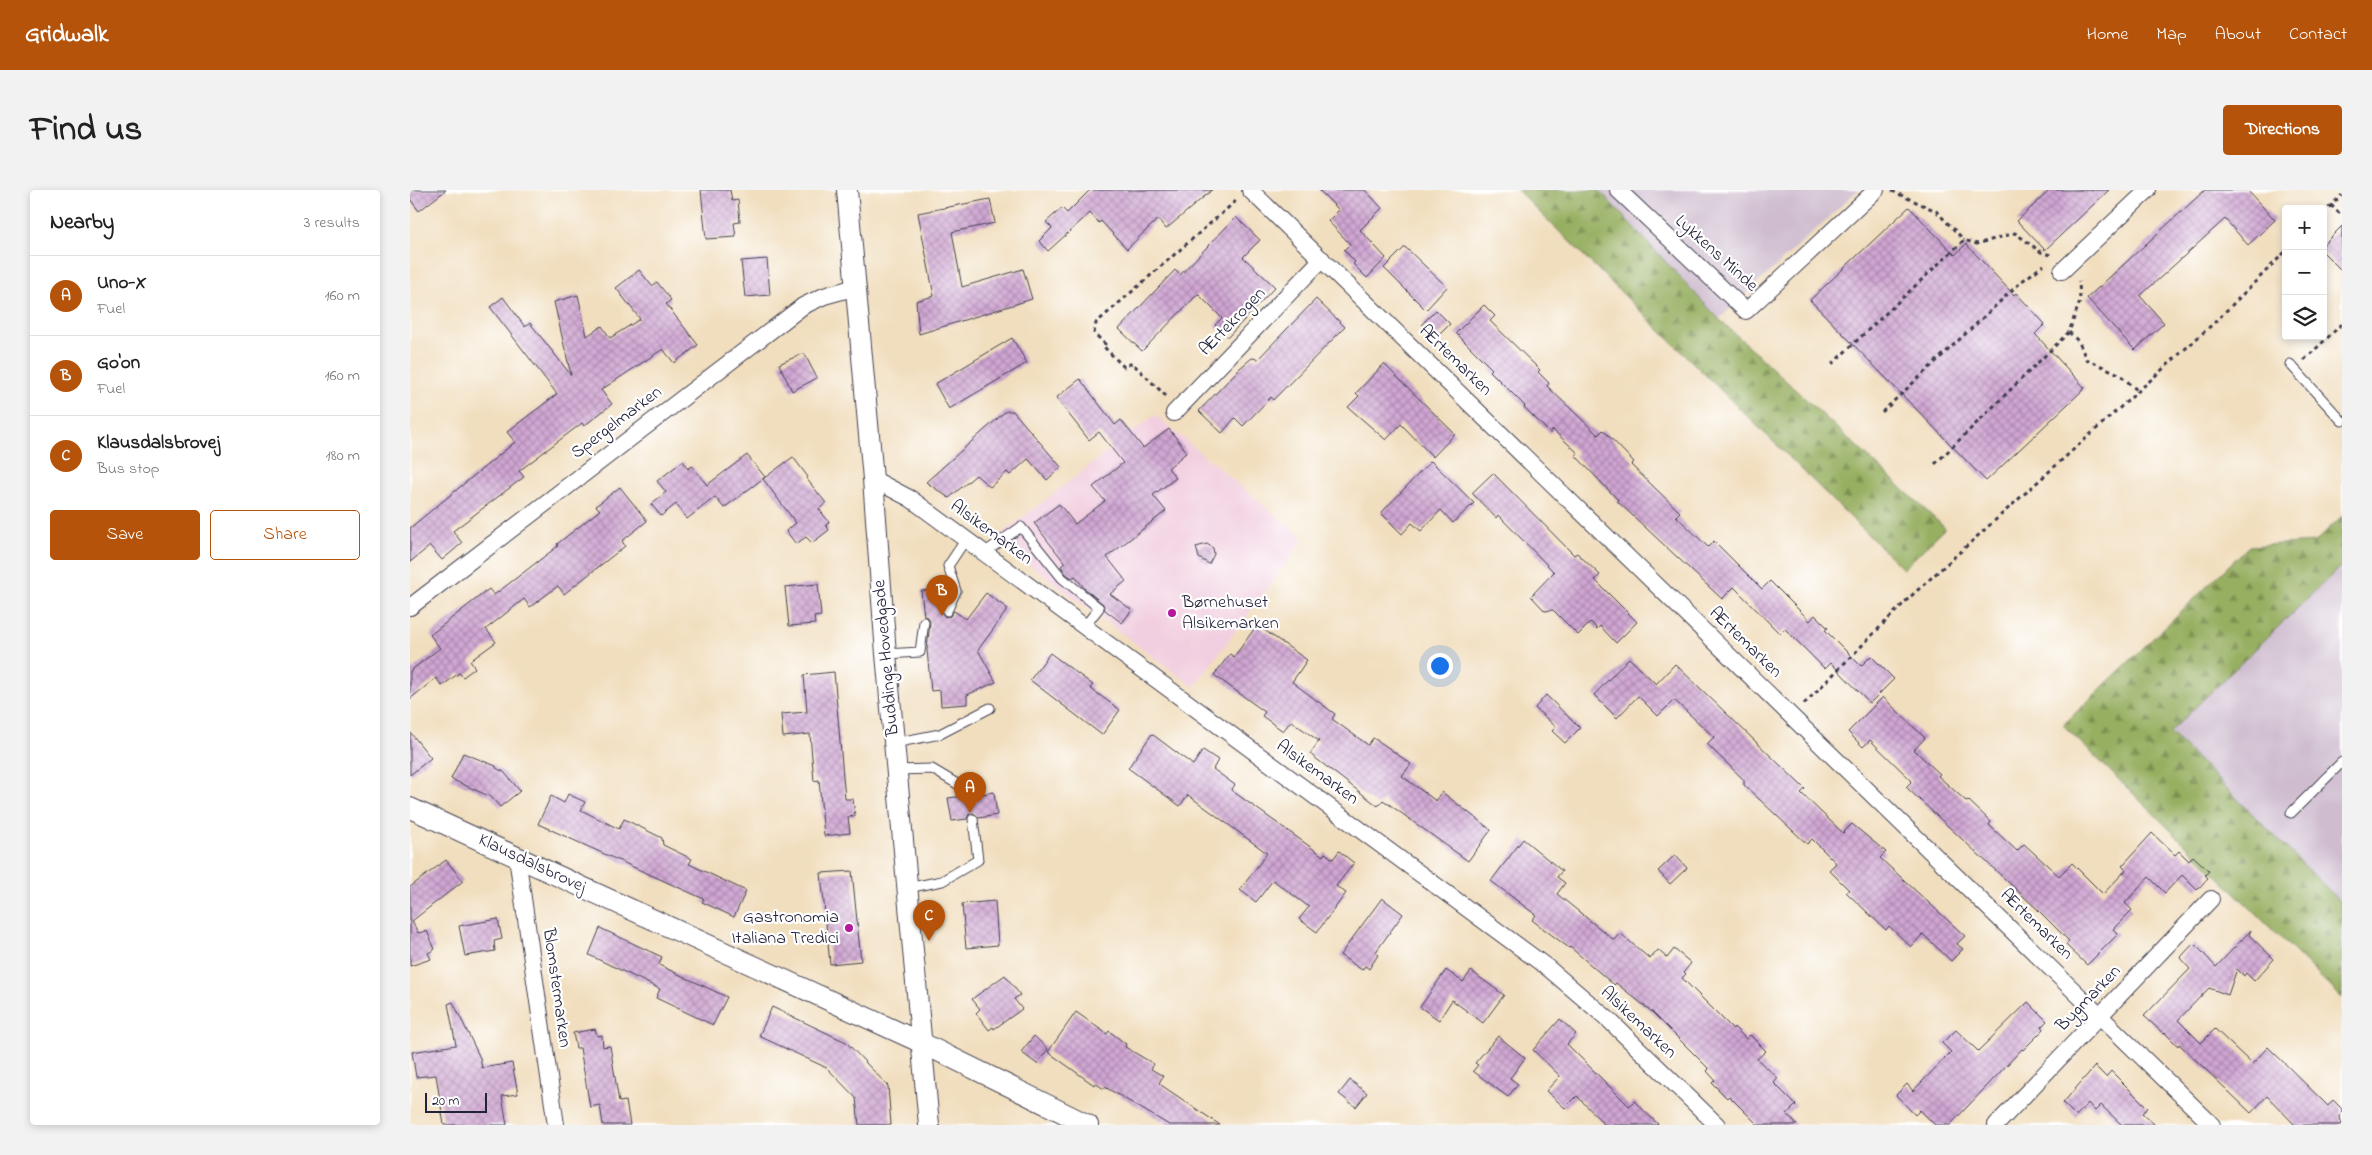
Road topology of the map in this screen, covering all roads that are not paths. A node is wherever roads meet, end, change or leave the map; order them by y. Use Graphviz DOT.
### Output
graph roads {
  1 [pos="847,190"];
  2 [pos="1618,190"];
  3 [pos="1876,190"];
  4 [pos="2148,190"];
  5 [pos="1246,193"];
  6 [pos="1322,260"];
  7 [pos="2062,270"];
  8 [pos="856,288"];
  9 [pos="2292,366"];
  10 [pos="1176,410"];
  11 [pos="2342,421"];
  12 [pos="873,479"];
  13 [pos="966,539"];
  14 [pos="984,553"];
  15 [pos="410,607"];
  16 [pos="947,611"];
  17 [pos="924,622"];
  18 [pos="1084,627"];
  19 [pos="886,654"];
  20 [pos="990,708"];
  21 [pos="894,744"];
  22 [pos="2342,762"];
  23 [pos="897,770"];
  24 [pos="970,796"];
  25 [pos="410,808"];
  26 [pos="2291,813"];
  27 [pos="973,819"];
  28 [pos="517,857"];
  29 [pos="907,888"];
  30 [pos="2210,899"];
  31 [pos="2101,1016"];
  32 [pos="922,1043"];
  33 [pos="556,1125"];
  34 [pos="930,1125"];
  35 [pos="1088,1125"];
  36 [pos="1717,1125"];
  37 [pos="1996,1125"];
  38 [pos="2212,1125"];
  1 -- 8 [label="street, Buddinge Hovedgade"];
  2 -- 3 [label="street, Lykkens Minde"];
  4 -- 7 [label="street"];
  5 -- 6 [label="street, Ærtemarken"];
  6 -- 10 [label="street, Ærtekrogen"];
  6 -- 31 [label="street, Ærtemarken"];
  8 -- 12 [label="street, Buddinge Hovedgade"];
  8 -- 15 [label="street, Spergelmarken"];
  9 -- 11 [label="lane"];
  12 -- 13 [label="street, Alsikemarken"];
  12 -- 19 [label="street, Buddinge Hovedgade"];
  13 -- 14 [label="street, Alsikemarken"];
  13 -- 16 [label="lane"];
  14 -- 18 [label="street, Alsikemarken"];
  14 -- 18 [label="lane"];
  17 -- 19 [label="lane"];
  18 -- 36 [label="street, Alsikemarken"];
  19 -- 21 [label="street, Buddinge Hovedgade"];
  20 -- 21 [label="lane"];
  21 -- 23 [label="street, Buddinge Hovedgade"];
  22 -- 26 [label="lane"];
  23 -- 24 [label="lane"];
  23 -- 29 [label="street, Buddinge Hovedgade"];
  25 -- 28 [label="street, Klausdalsbrovej"];
  27 -- 29 [label="lane"];
  28 -- 32 [label="street, Klausdalsbrovej"];
  28 -- 33 [label="street, Blomstermarken"];
  29 -- 32 [label="street, Buddinge Hovedgade"];
  30 -- 31 [label="street, Bygmarken"];
  31 -- 37 [label="street, Bygmarken"];
  31 -- 38 [label="street, Ærtemarken"];
  32 -- 34 [label="street, Buddinge Hovedgade"];
  32 -- 35 [label="street, Klausdalsbrovej"];
}
